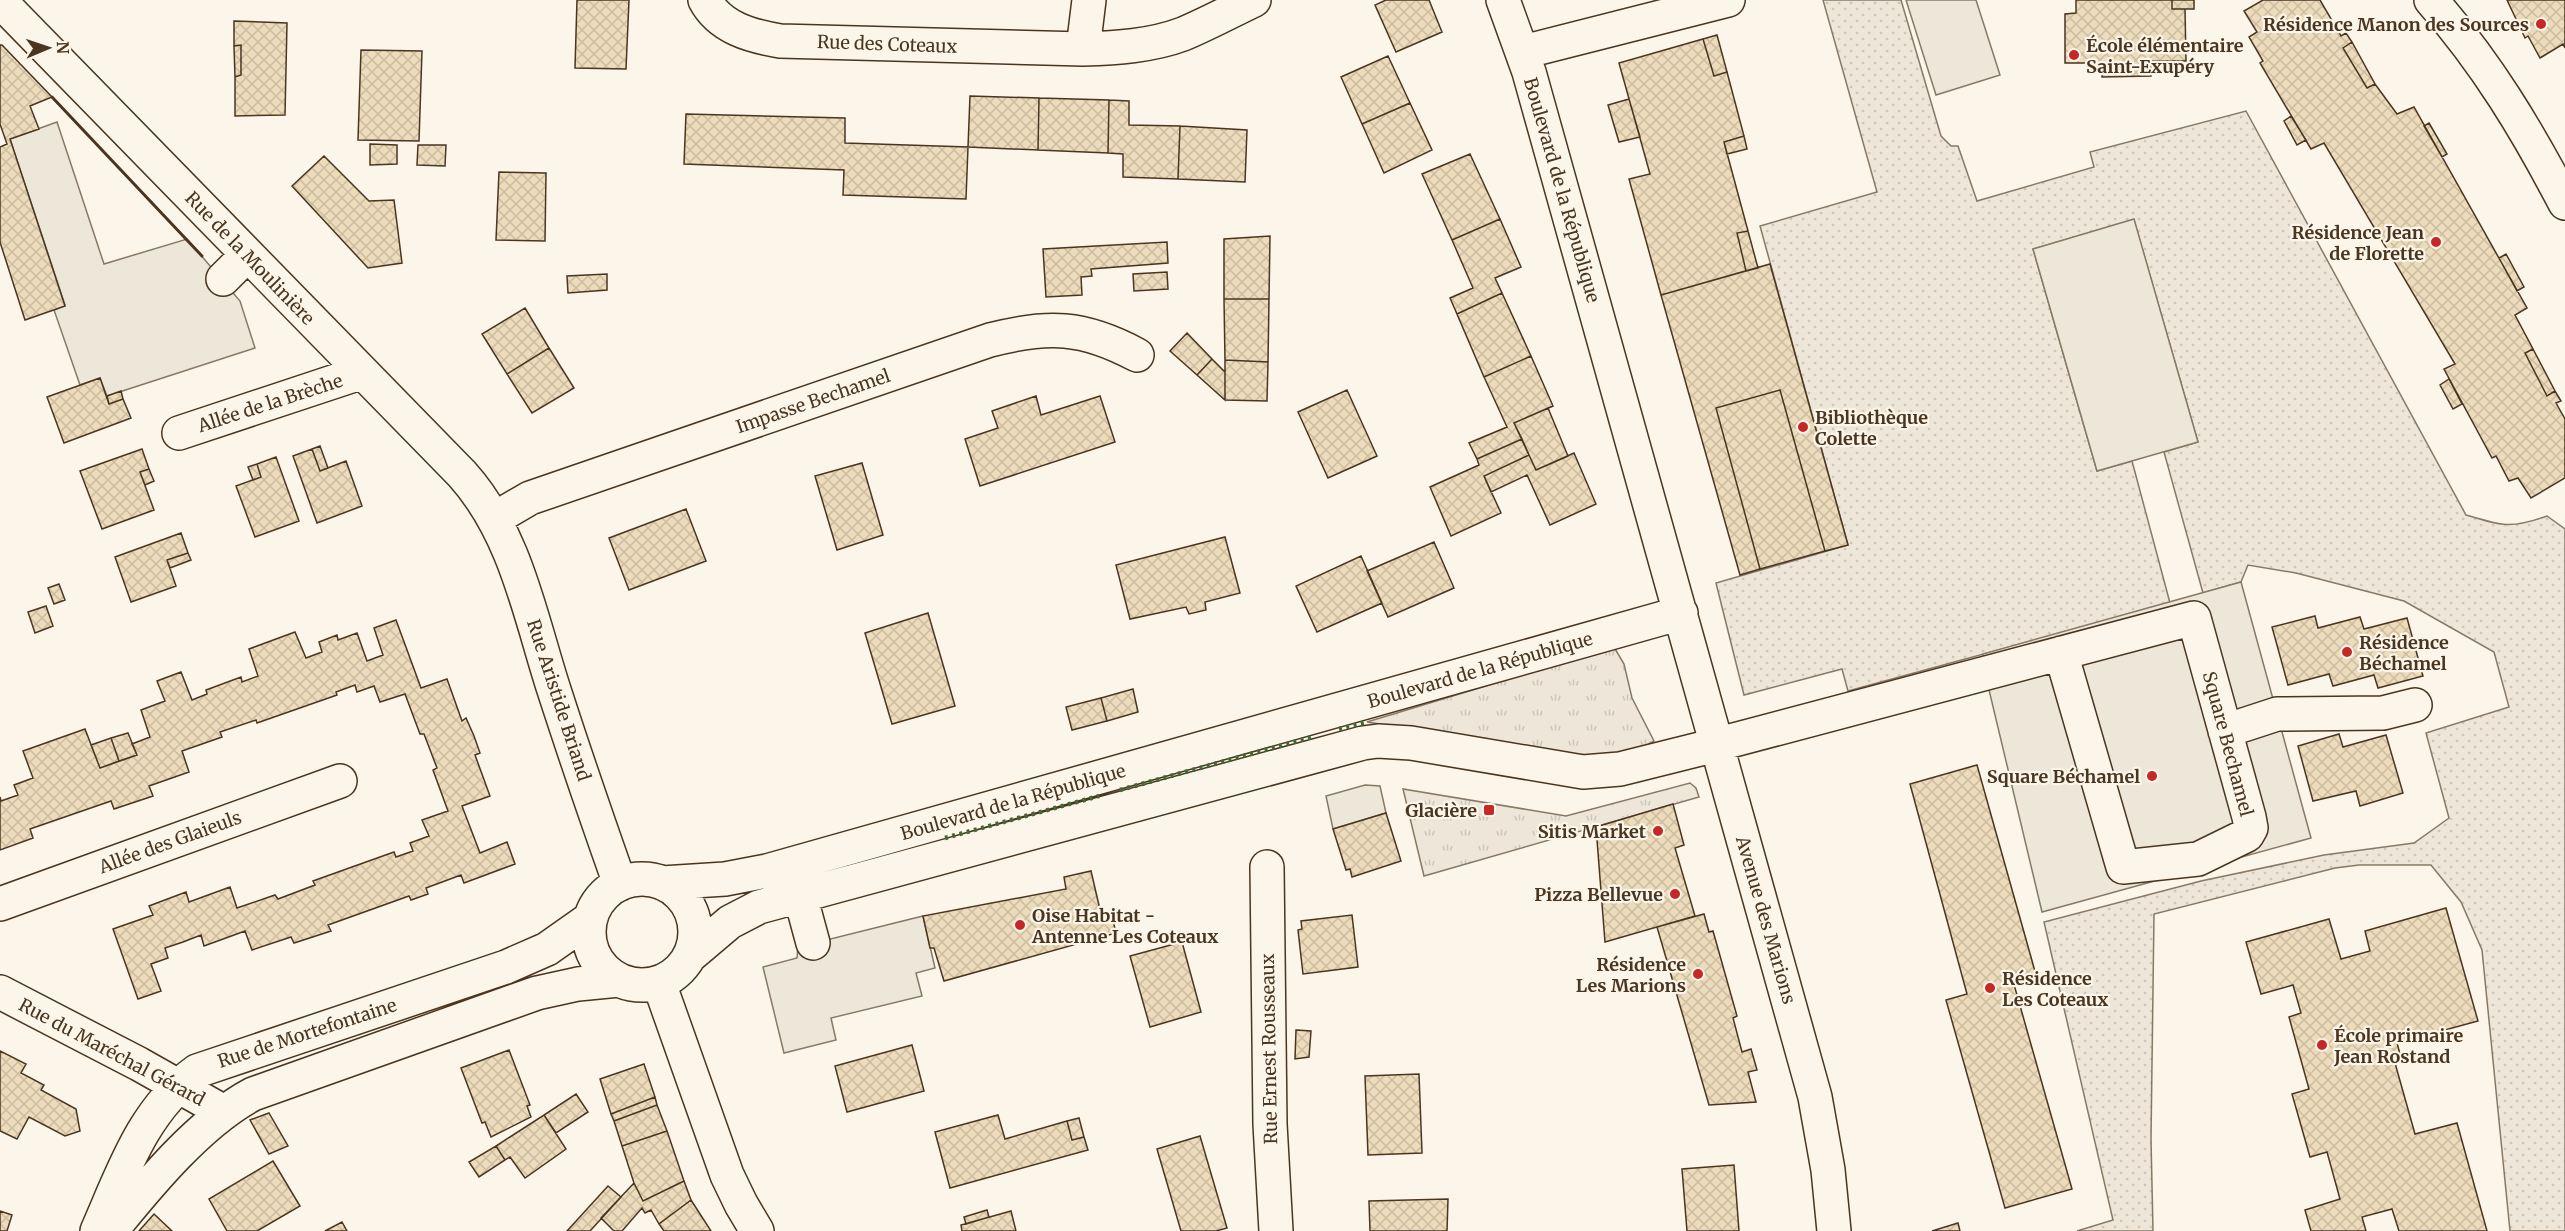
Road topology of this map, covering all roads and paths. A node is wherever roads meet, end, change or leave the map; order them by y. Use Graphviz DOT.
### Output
graph roads {
  1 [pos="705,0"];
  2 [pos="1089,0"];
  3 [pos="1254,0"];
  4 [pos="1503,0"];
  5 [pos="1728,0"];
  6 [pos="2431,0"];
  7 [pos="0,1"];
  8 [pos="1083,49"];
  9 [pos="1523,52"];
  10 [pos="2565,203"];
  11 [pos="247,255"];
  12 [pos="223,279"];
  13 [pos="1137,355"];
  14 [pos="360,373"];
  15 [pos="179,433"];
  16 [pos="494,519"];
  17 [pos="1681,613"];
  18 [pos="2061,653"];
  19 [pos="2415,705"];
  20 [pos="2224,731"];
  21 [pos="1717,745"];
  22 [pos="340,781"];
  23 [pos="1267,867"];
  24 [pos="662,883"];
  25 [pos="620,884"];
  26 [pos="800,895"];
  27 [pos="0,904"];
  28 [pos="591,918"];
  29 [pos="813,944"];
  30 [pos="690,955"];
  31 [pos="620,980"];
  32 [pos="659,983"];
  33 [pos="0,992"];
  34 [pos="177,1085"];
  35 [pos="224,1112"];
  36 [pos="97,1231"];
  37 [pos="111,1231"];
  38 [pos="757,1231"];
  39 [pos="1276,1231"];
  40 [pos="1834,1231"];
  1 -- 8 [label="street, Rue des Coteaux"];
  2 -- 8 [label="street"];
  3 -- 8 [label="street, Rue des Coteaux"];
  4 -- 9 [label="street, Boulevard de la République"];
  5 -- 9 [label="street"];
  6 -- 10 [label="street"];
  7 -- 11 [label="street, Rue de la Moulinière"];
  9 -- 17 [label="street, Boulevard de la République"];
  11 -- 12 [label="street"];
  11 -- 14 [label="street, Rue de la Moulinière"];
  13 -- 16 [label="street, Impasse Bechamel"];
  14 -- 15 [label="street, Allée de la Brèche"];
  14 -- 16 [label="street, Rue de la Moulinière"];
  16 -- 25 [label="street, Rue Aristide Briand"];
  17 -- 21 [label="street, Avenue des Marions"];
  17 -- 24 [label="street, Boulevard de la République"];
  18 -- 20 [label="street, Square Bechamel"];
  18 -- 20 [label="street, Square Bechamel"];
  18 -- 21 [label="street, Square Bechamel"];
  19 -- 20 [label="street"];
  21 -- 26 [label="street, Boulevard de la République"];
  21 -- 40 [label="street, Avenue des Marions"];
  22 -- 27 [label="street, Allée des Glaieuls"];
  23 -- 39 [label="street, Rue Ernest Rousseaux"];
  24 -- 25 [label="street"];
  24 -- 30 [label="street"];
  25 -- 28 [label="street"];
  26 -- 29 [label="street"];
  26 -- 30 [label="street, Boulevard de la République"];
  28 -- 31 [label="street"];
  28 -- 34 [label="street, Rue de Mortefontaine"];
  30 -- 32 [label="street"];
  31 -- 32 [label="street"];
  31 -- 35 [label="street, Rue de Mortefontaine"];
  32 -- 38 [label="street"];
  33 -- 34 [label="street, Rue du Maréchal Gérard"];
  34 -- 35 [label="street, Rue du Maréchal Gérard"];
  34 -- 36 [label="street, Rue de Mortefontaine"];
  35 -- 37 [label="street, Rue de Mortefontaine"];
}
